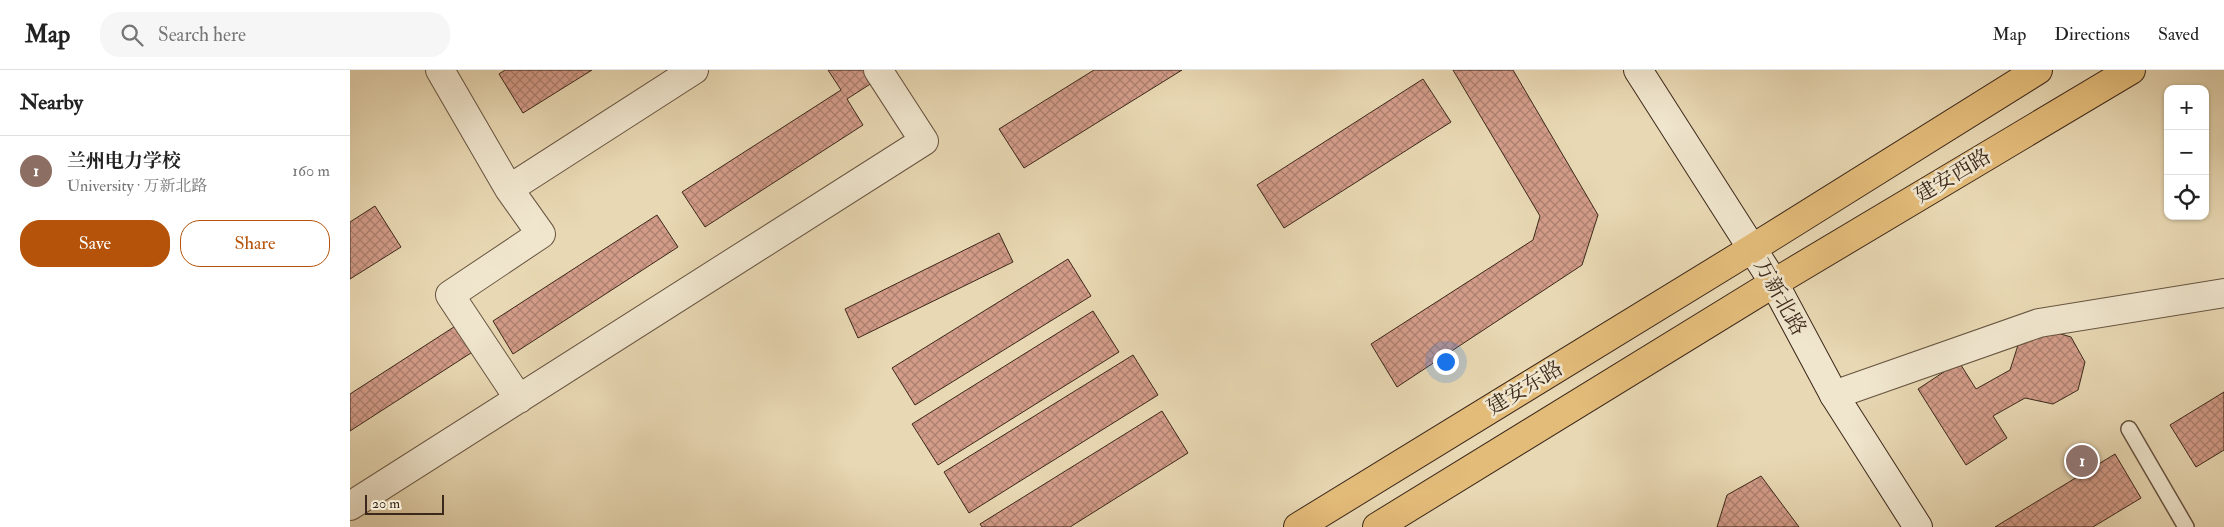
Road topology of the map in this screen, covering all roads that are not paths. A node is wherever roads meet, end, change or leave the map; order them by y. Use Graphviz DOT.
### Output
graph roads {
  1 [pos="440,70"];
  2 [pos="694,70"];
  3 [pos="878,70"];
  4 [pos="1638,70"];
  5 [pos="2038,70"];
  6 [pos="2131,70"];
  7 [pos="509,189"];
  8 [pos="1753,248"];
  9 [pos="1774,283"];
  10 [pos="2224,293"];
  11 [pos="1834,395"];
  12 [pos="519,399"];
  13 [pos="2129,429"];
  14 [pos="350,506"];
  15 [pos="1298,527"];
  16 [pos="1377,527"];
  17 [pos="1918,527"];
  18 [pos="2186,527"];
  1 -- 7 [label="street"];
  2 -- 7 [label="street"];
  3 -- 12 [label="street"];
  4 -- 8 [label="street, 万新北路"];
  5 -- 8 [label="main road, 建安西路"];
  6 -- 9 [label="main road, 建安西路"];
  7 -- 12 [label="street"];
  8 -- 9 [label="street, 万新北路"];
  8 -- 15 [label="main road, 建安东路"];
  9 -- 11 [label="street, 万新北路"];
  9 -- 16 [label="main road, 建安东路"];
  10 -- 11 [label="street"];
  11 -- 17 [label="street, 万新北路"];
  12 -- 14 [label="street"];
  13 -- 18 [label="lane"];
}
